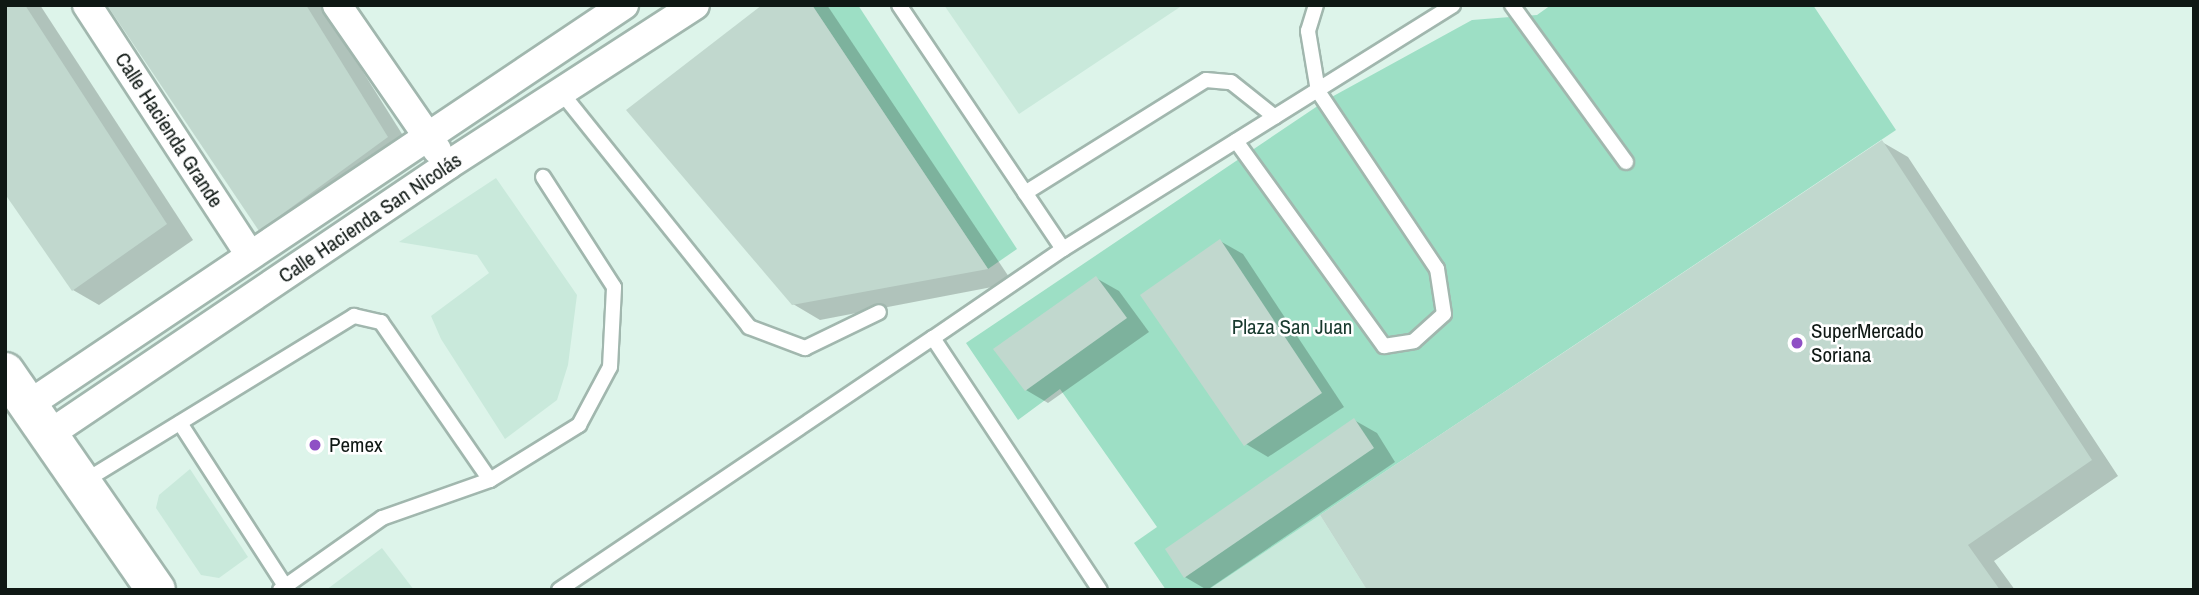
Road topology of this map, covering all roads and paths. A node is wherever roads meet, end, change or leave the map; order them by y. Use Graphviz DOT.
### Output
graph roads {
  1 [pos="87,5"];
  2 [pos="337,5"];
  3 [pos="624,5"];
  4 [pos="695,5"];
  5 [pos="899,5"];
  6 [pos="1316,5"];
  7 [pos="1453,5"];
  8 [pos="1512,5"];
  9 [pos="1318,91"];
  10 [pos="561,92"];
  11 [pos="1275,117"];
  12 [pos="426,136"];
  13 [pos="1236,141"];
  14 [pos="1626,162"];
  15 [pos="448,165"];
  16 [pos="543,177"];
  17 [pos="1025,193"];
  18 [pos="1063,250"];
  19 [pos="250,255"];
  20 [pos="879,312"];
  21 [pos="933,338"];
  22 [pos="5,372"];
  23 [pos="38,420"];
  24 [pos="180,423"];
  25 [pos="489,480"];
  26 [pos="82,483"];
  27 [pos="283,588"];
  28 [pos="156,590"];
  29 [pos="559,590"];
  30 [pos="1100,590"];
  1 -- 19 [label="street, Calle Hacienda Grande"];
  2 -- 12 [label="street"];
  3 -- 12 [label="street, Calle Hacienda San Nicolás"];
  4 -- 10 [label="street, Calle Hacienda San Nicolás"];
  5 -- 17 [label="lane"];
  6 -- 9 [label="lane"];
  7 -- 9 [label="lane"];
  8 -- 14 [label="lane"];
  9 -- 11 [label="lane"];
  9 -- 13 [label="lane"];
  10 -- 15 [label="street, Calle Hacienda San Nicolás"];
  10 -- 20 [label="lane"];
  11 -- 13 [label="lane"];
  11 -- 17 [label="lane"];
  12 -- 15 [label="street"];
  12 -- 19 [label="street, Calle Hacienda San Nicolás"];
  13 -- 18 [label="lane"];
  15 -- 23 [label="street, Calle Hacienda San Nicolás"];
  16 -- 25 [label="lane"];
  17 -- 18 [label="lane"];
  18 -- 21 [label="lane"];
  19 -- 23 [label="street, Calle Hacienda San Nicolás"];
  21 -- 29 [label="lane"];
  21 -- 30 [label="lane"];
  22 -- 23 [label="street"];
  23 -- 26 [label="street"];
  24 -- 25 [label="lane"];
  24 -- 26 [label="lane"];
  24 -- 27 [label="lane"];
  25 -- 27 [label="lane"];
  26 -- 28 [label="street"];
}
